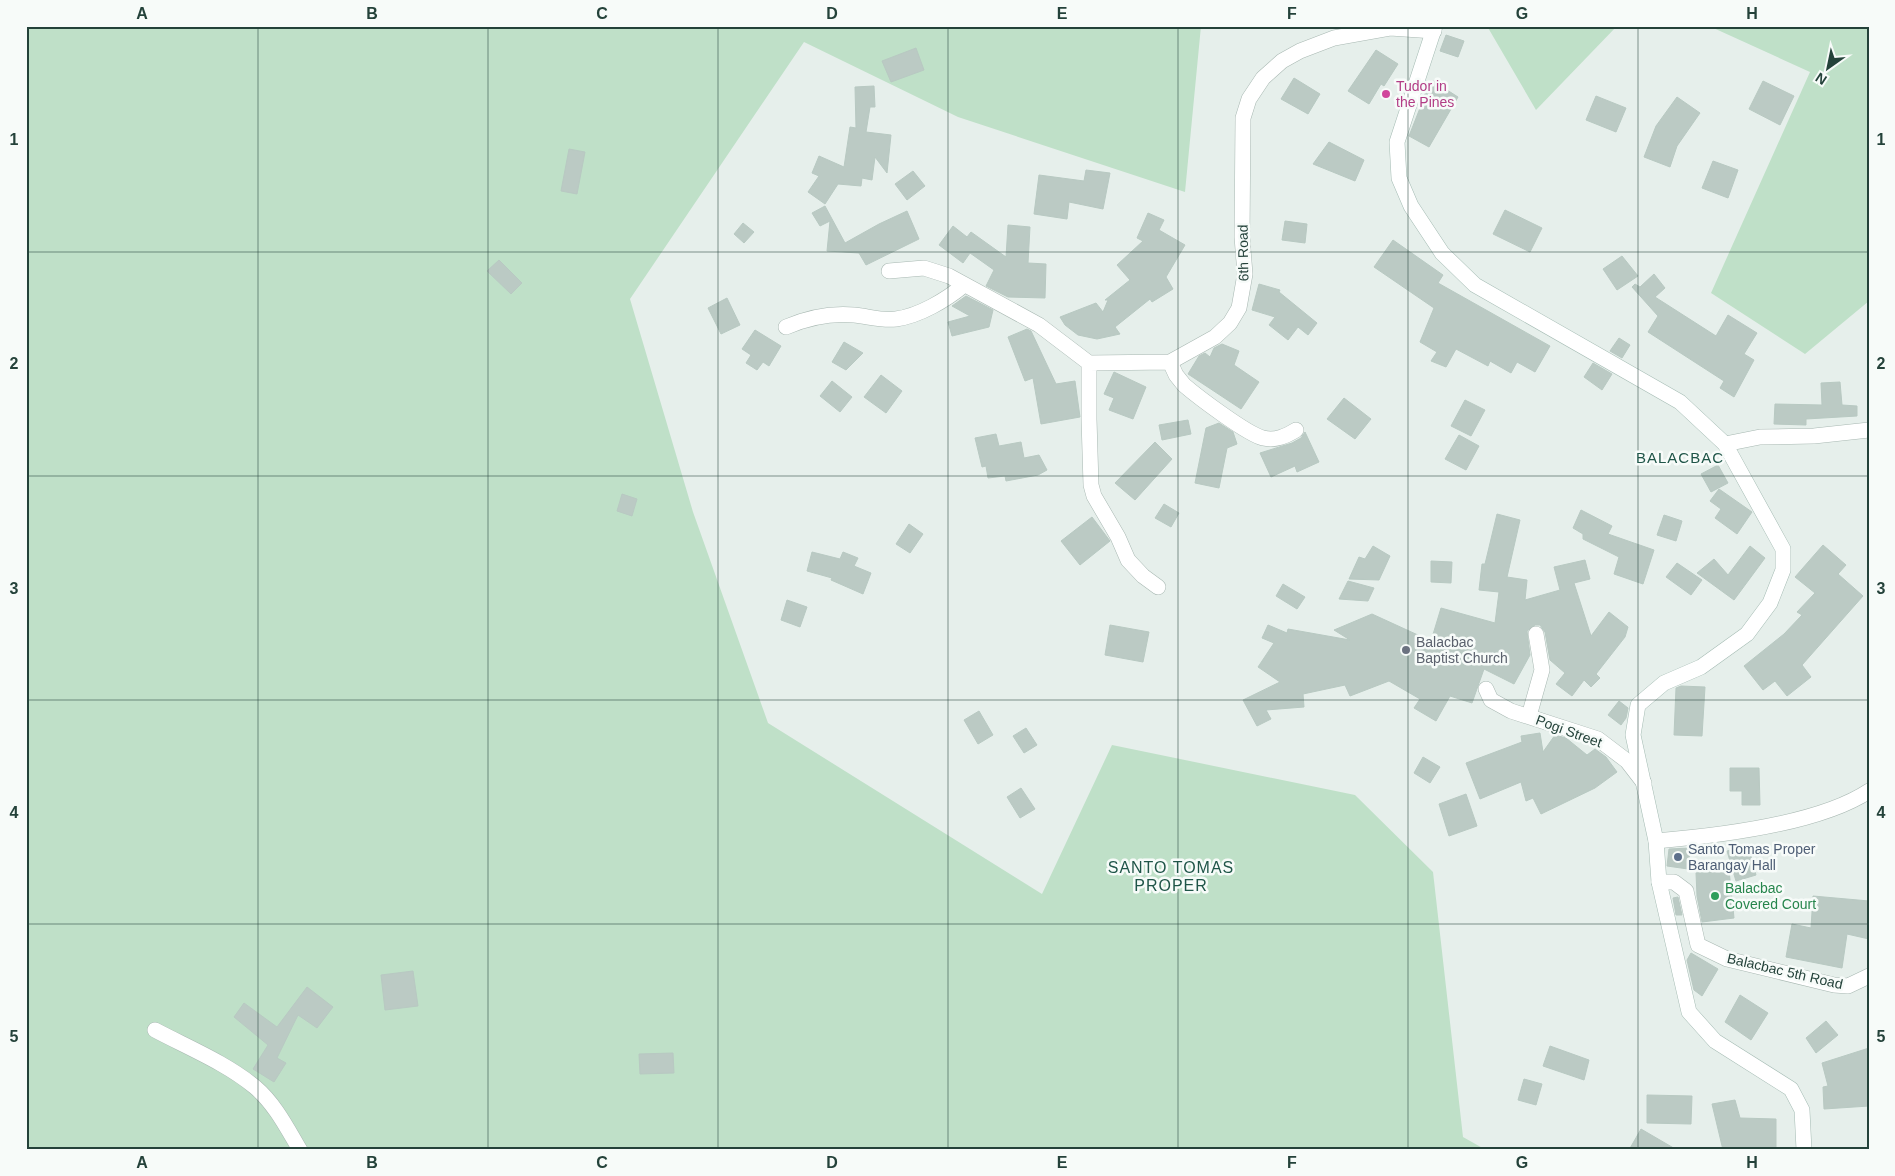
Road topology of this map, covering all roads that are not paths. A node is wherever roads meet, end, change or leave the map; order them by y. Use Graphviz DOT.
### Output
graph roads {
  1 [pos="1435,29"];
  2 [pos="889,271"];
  3 [pos="964,284"];
  4 [pos="786,327"];
  5 [pos="1170,362"];
  6 [pos="1089,363"];
  7 [pos="1296,430"];
  8 [pos="1869,430"];
  9 [pos="1725,444"];
  10 [pos="1158,587"];
  11 [pos="1536,634"];
  12 [pos="1486,689"];
  13 [pos="1529,716"];
  14 [pos="1645,784"];
  15 [pos="1869,791"];
  16 [pos="1656,841"];
  17 [pos="1659,882"];
  18 [pos="1869,976"];
  19 [pos="155,1030"];
  20 [pos="300,1150"];
  21 [pos="1804,1150"];
  1 -- 5 [label="street, 6th Road"];
  1 -- 9 [label="street"];
  2 -- 3 [label="street"];
  3 -- 4 [label="street"];
  3 -- 6 [label="street"];
  5 -- 6 [label="street, 6th Road"];
  5 -- 7 [label="street"];
  6 -- 10 [label="street"];
  8 -- 9 [label="street"];
  9 -- 14 [label="street"];
  11 -- 13 [label="street"];
  12 -- 13 [label="street, Pogi Street"];
  13 -- 14 [label="street, Pogi Street"];
  14 -- 16 [label="street"];
  15 -- 16 [label="street"];
  16 -- 17 [label="street"];
  17 -- 18 [label="street, Balacbac 5th Road"];
  17 -- 21 [label="street"];
  19 -- 20 [label="street"];
}
